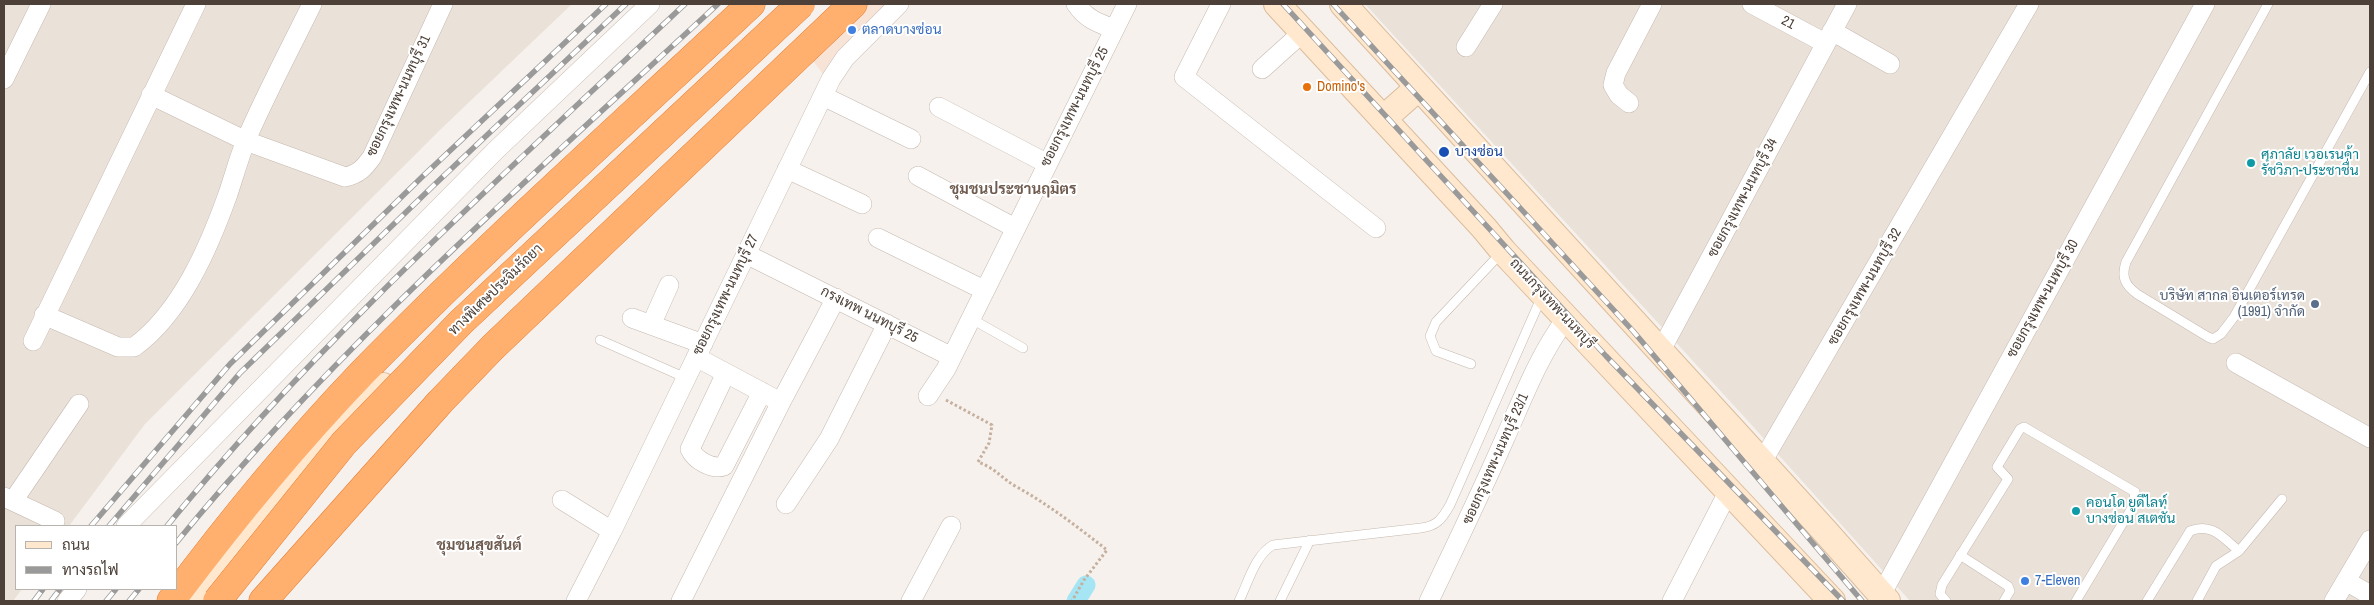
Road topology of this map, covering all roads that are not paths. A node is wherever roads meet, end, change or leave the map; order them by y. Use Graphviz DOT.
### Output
graph roads {
  1 [pos="41,4"];
  2 [pos="196,4"];
  3 [pos="312,4"];
  4 [pos="650,4"];
  5 [pos="751,4"];
  6 [pos="793,4"];
  7 [pos="801,4"];
  8 [pos="853,4"];
  9 [pos="899,4"];
  10 [pos="1076,4"];
  11 [pos="1127,4"];
  12 [pos="1221,4"];
  13 [pos="1277,4"];
  14 [pos="1343,4"];
  15 [pos="1493,4"];
  16 [pos="1652,4"];
  17 [pos="1752,4"];
  18 [pos="1847,4"];
  19 [pos="2029,4"];
  20 [pos="2205,4"];
  21 [pos="2268,4"];
  22 [pos="438,5"];
  23 [pos="1114,29"];
  24 [pos="1303,32"];
  25 [pos="1828,37"];
  26 [pos="1466,47"];
  27 [pos="1890,64"];
  28 [pos="1262,69"];
  29 [pos="2370,72"];
  30 [pos="4,79"];
  31 [pos="1418,88"];
  32 [pos="151,95"];
  33 [pos="823,96"];
  34 [pos="1630,103"];
  35 [pos="939,107"];
  36 [pos="1383,119"];
  37 [pos="911,140"];
  38 [pos="246,141"];
  39 [pos="1046,164"];
  40 [pos="787,169"];
  41 [pos="918,176"];
  42 [pos="862,204"];
  43 [pos="1015,228"];
  44 [pos="1376,228"];
  45 [pos="878,238"];
  46 [pos="1503,251"];
  47 [pos="746,254"];
  48 [pos="668,285"];
  49 [pos="984,290"];
  50 [pos="1543,293"];
  51 [pos="836,298"];
  52 [pos="44,315"];
  53 [pos="632,318"];
  54 [pos="970,318"];
  55 [pos="1566,320"];
  56 [pos="887,324"];
  57 [pos="651,325"];
  58 [pos="600,340"];
  59 [pos="34,341"];
  60 [pos="1023,348"];
  61 [pos="699,351"];
  62 [pos="1660,352"];
  63 [pos="952,357"];
  64 [pos="2236,363"];
  65 [pos="1471,364"];
  66 [pos="726,374"];
  67 [pos="686,378"];
  68 [pos="762,392"];
  69 [pos="935,397"];
  70 [pos="781,402"];
  71 [pos="79,404"];
  72 [pos="335,430"];
  73 [pos="2370,438"];
  74 [pos="1762,462"];
  75 [pos="1726,490"];
  76 [pos="8,499"];
  77 [pos="2282,499"];
  78 [pos="562,500"];
  79 [pos="786,504"];
  80 [pos="55,521"];
  81 [pos="127,525"];
  82 [pos="951,526"];
  83 [pos="612,531"];
  84 [pos="1310,540"];
  85 [pos="2370,540"];
  86 [pos="2240,551"];
  87 [pos="1960,556"];
  88 [pos="2346,581"];
  89 [pos="76,590"];
  90 [pos="2370,595"];
  91 [pos="273,598"];
  92 [pos="1881,599"];
  93 [pos="67,601"];
  94 [pos="172,601"];
  95 [pos="189,601"];
  96 [pos="217,601"];
  97 [pos="222,601"];
  98 [pos="576,601"];
  99 [pos="681,601"];
  100 [pos="911,601"];
  101 [pos="1240,601"];
  102 [pos="1280,601"];
  103 [pos="1429,601"];
  104 [pos="1672,601"];
  105 [pos="1832,601"];
  106 [pos="1946,601"];
  107 [pos="2004,601"];
  108 [pos="2076,601"];
  109 [pos="2147,601"];
  110 [pos="2197,601"];
  111 [pos="2334,601"];
  1 -- 30 [label="street"];
  2 -- 32 [label="street"];
  3 -- 38 [label="street"];
  4 -- 81 [label="street"];
  5 -- 94 [label="highway"];
  6 -- 72 [label="main road"];
  7 -- 96 [label="highway, ทางพิเศษประจิมรัถยา, bridge"];
  8 -- 91 [label="highway"];
  9 -- 33 [label="street, ซอยกรุงเทพ-นนทบุรี 27"];
  10 -- 23 [label="street"];
  11 -- 23 [label="street, ซอยกรุงเทพ-นนทบุรี 25"];
  12 -- 44 [label="street"];
  13 -- 24 [label="main road, ถนนกรุงเทพ-นนทบุรี"];
  14 -- 31 [label="main road"];
  15 -- 26 [label="street"];
  16 -- 34 [label="street"];
  17 -- 25 [label="street, 21"];
  18 -- 25 [label="street, ซอยกรุงเทพ-นนทบุรี 34"];
  19 -- 74 [label="street, ซอยกรุงเทพ-นนทบุรี 32"];
  20 -- 92 [label="street, ซอยกรุงเทพ-นนทบุรี 30"];
  21 -- 29 [label="lane"];
  22 -- 38 [label="street, ซอยกรุงเทพ-นนทบุรี 31"];
  23 -- 39 [label="street, ซอยกรุงเทพ-นนทบุรี 25"];
  24 -- 28 [label="street"];
  24 -- 36 [label="main road, ถนนกรุงเทพ-นนทบุรี"];
  25 -- 27 [label="street, 21"];
  25 -- 62 [label="street, ซอยกรุงเทพ-นนทบุรี 34"];
  31 -- 36 [label="main road"];
  31 -- 62 [label="main road"];
  32 -- 38 [label="street, ซอยกรุงเทพ-นนทบุรี 31"];
  32 -- 52 [label="street"];
  33 -- 37 [label="street"];
  33 -- 40 [label="street, ซอยกรุงเทพ-นนทบุรี 27"];
  35 -- 39 [label="street"];
  36 -- 46 [label="main road, ถนนกรุงเทพ-นนทบุรี"];
  38 -- 52 [label="street"];
  39 -- 43 [label="street, ซอยกรุงเทพ-นนทบุรี 25"];
  40 -- 42 [label="street"];
  40 -- 47 [label="street, ซอยกรุงเทพ-นนทบุรี 27"];
  41 -- 43 [label="street"];
  43 -- 49 [label="street, ซอยกรุงเทพ-นนทบุรี 25"];
  45 -- 49 [label="street"];
  46 -- 50 [label="main road, ถนนกรุงเทพ-นนทบุรี"];
  46 -- 65 [label="lane"];
  47 -- 51 [label="street, กรงเทพ นนทบุรี 25"];
  47 -- 61 [label="street, ซอยกรุงเทพ-นนทบุรี 27"];
  48 -- 57 [label="street"];
  49 -- 54 [label="street, ซอยกรุงเทพ-นนทบุรี 25"];
  50 -- 55 [label="main road, ถนนกรุงเทพ-นนทบุรี"];
  50 -- 84 [label="lane"];
  51 -- 56 [label="street, กรงเทพ นนทบุรี 25"];
  51 -- 70 [label="street"];
  52 -- 59 [label="street"];
  53 -- 57 [label="street"];
  54 -- 60 [label="lane"];
  54 -- 63 [label="street"];
  55 -- 75 [label="main road, ถนนกรุงเทพ-นนทบุรี"];
  55 -- 103 [label="street, ซอยกรุงเทพ-นนทบุรี 23/1"];
  56 -- 63 [label="street, กรงเทพ นนทบุรี 25"];
  56 -- 79 [label="street"];
  57 -- 61 [label="street"];
  58 -- 67 [label="lane"];
  61 -- 66 [label="street"];
  61 -- 67 [label="street, ซอยกรุงเทพ-นนทบุรี 27"];
  62 -- 74 [label="main road"];
  63 -- 69 [label="street"];
  64 -- 73 [label="street"];
  66 -- 68 [label="street"];
  66 -- 68 [label="street"];
  67 -- 83 [label="street, ซอยกรุงเทพ-นนทบุรี 27"];
  68 -- 70 [label="street"];
  70 -- 99 [label="street"];
  71 -- 76 [label="street"];
  72 -- 95 [label="main road"];
  72 -- 97 [label="main road"];
  74 -- 92 [label="main road"];
  75 -- 104 [label="street"];
  75 -- 105 [label="main road, ถนนกรุงเทพ-นนทบุรี"];
  76 -- 80 [label="street"];
  77 -- 86 [label="lane"];
  78 -- 83 [label="street"];
  82 -- 100 [label="street"];
  83 -- 98 [label="street, ซอยกรุงเทพ-นนทบุรี 27"];
  84 -- 101 [label="lane"];
  84 -- 102 [label="lane"];
  85 -- 88 [label="street"];
  86 -- 109 [label="lane"];
  86 -- 110 [label="lane"];
  87 -- 106 [label="lane"];
  87 -- 107 [label="lane"];
  87 -- 108 [label="lane"];
  88 -- 90 [label="street"];
  88 -- 111 [label="street"];
  89 -- 93 [label="street"];
}
